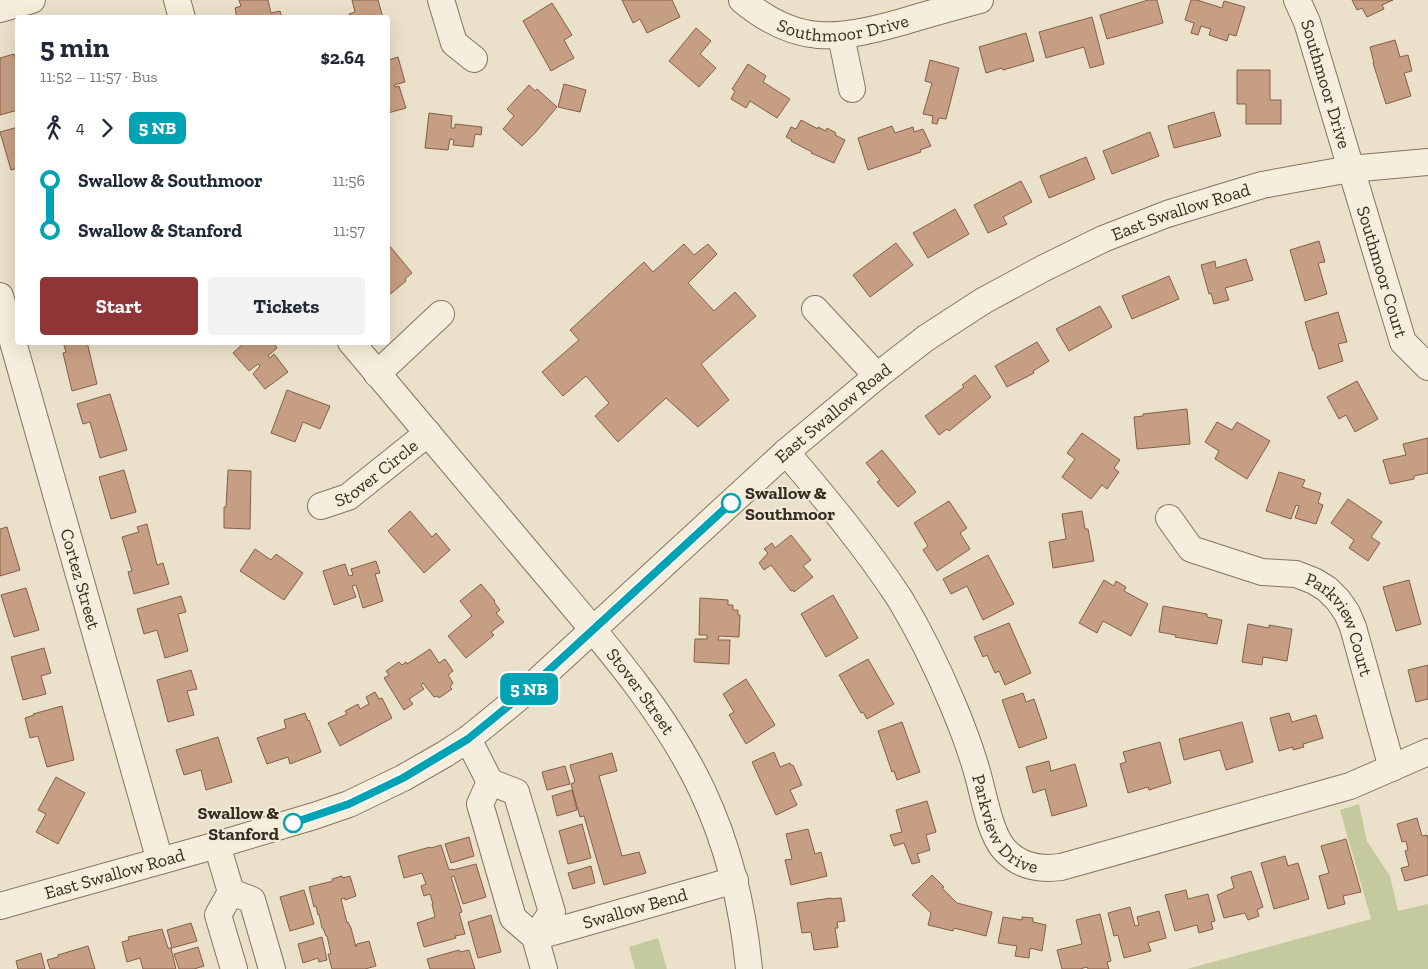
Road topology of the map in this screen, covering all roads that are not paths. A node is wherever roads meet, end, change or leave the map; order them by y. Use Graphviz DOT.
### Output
graph roads {
  1 [pos="32,0"];
  2 [pos="177,0"];
  3 [pos="442,0"];
  4 [pos="742,0"];
  5 [pos="980,0"];
  6 [pos="1297,0"];
  7 [pos="0,9"];
  8 [pos="181,15"];
  9 [pos="841,36"];
  10 [pos="474,59"];
  11 [pos="852,88"];
  12 [pos="1428,162"];
  13 [pos="1350,169"];
  14 [pos="0,296"];
  15 [pos="815,309"];
  16 [pos="441,314"];
  17 [pos="353,345"];
  18 [pos="1428,367"];
  19 [pos="377,374"];
  20 [pos="876,376"];
  21 [pos="428,434"];
  22 [pos="786,452"];
  23 [pos="321,506"];
  24 [pos="1169,518"];
  25 [pos="593,630"];
  26 [pos="468,739"];
  27 [pos="1428,752"];
  28 [pos="1392,768"];
  29 [pos="490,782"];
  30 [pos="217,845"];
  31 [pos="160,860"];
  32 [pos="735,880"];
  33 [pos="231,892"];
  34 [pos="0,906"];
  35 [pos="535,937"];
  36 [pos="234,969"];
  37 [pos="272,969"];
  38 [pos="544,969"];
  39 [pos="749,969"];
  1 -- 7 [label="street"];
  2 -- 8 [label="street"];
  3 -- 10 [label="street"];
  4 -- 9 [label="street, Southmoor Drive"];
  5 -- 9 [label="street, Southmoor Drive"];
  6 -- 13 [label="street, Southmoor Drive"];
  9 -- 11 [label="street"];
  12 -- 13 [label="street, East Swallow Road"];
  13 -- 18 [label="street, Southmoor Court"];
  13 -- 20 [label="street, East Swallow Road"];
  14 -- 31 [label="street, Cortez Street"];
  15 -- 20 [label="street"];
  16 -- 19 [label="street"];
  17 -- 19 [label="street, Stover Street"];
  19 -- 21 [label="street, Stover Street"];
  20 -- 22 [label="street, East Swallow Road"];
  21 -- 23 [label="street, Stover Circle"];
  21 -- 25 [label="street, Stover Street"];
  22 -- 25 [label="street, East Swallow Road"];
  22 -- 28 [label="street, Parkview Drive"];
  24 -- 28 [label="street, Parkview Court"];
  25 -- 26 [label="street, East Swallow Road"];
  25 -- 32 [label="street, Stover Street"];
  26 -- 29 [label="street"];
  26 -- 30 [label="street, East Swallow Road"];
  27 -- 28 [label="street, Parkview Drive"];
  29 -- 35 [label="street"];
  29 -- 35 [label="street"];
  30 -- 31 [label="street, East Swallow Road"];
  30 -- 33 [label="street"];
  31 -- 34 [label="street, East Swallow Road"];
  32 -- 35 [label="street, Swallow Bend"];
  32 -- 39 [label="street, Stover Street"];
  33 -- 36 [label="street"];
  33 -- 37 [label="street"];
  35 -- 38 [label="street"];
}
